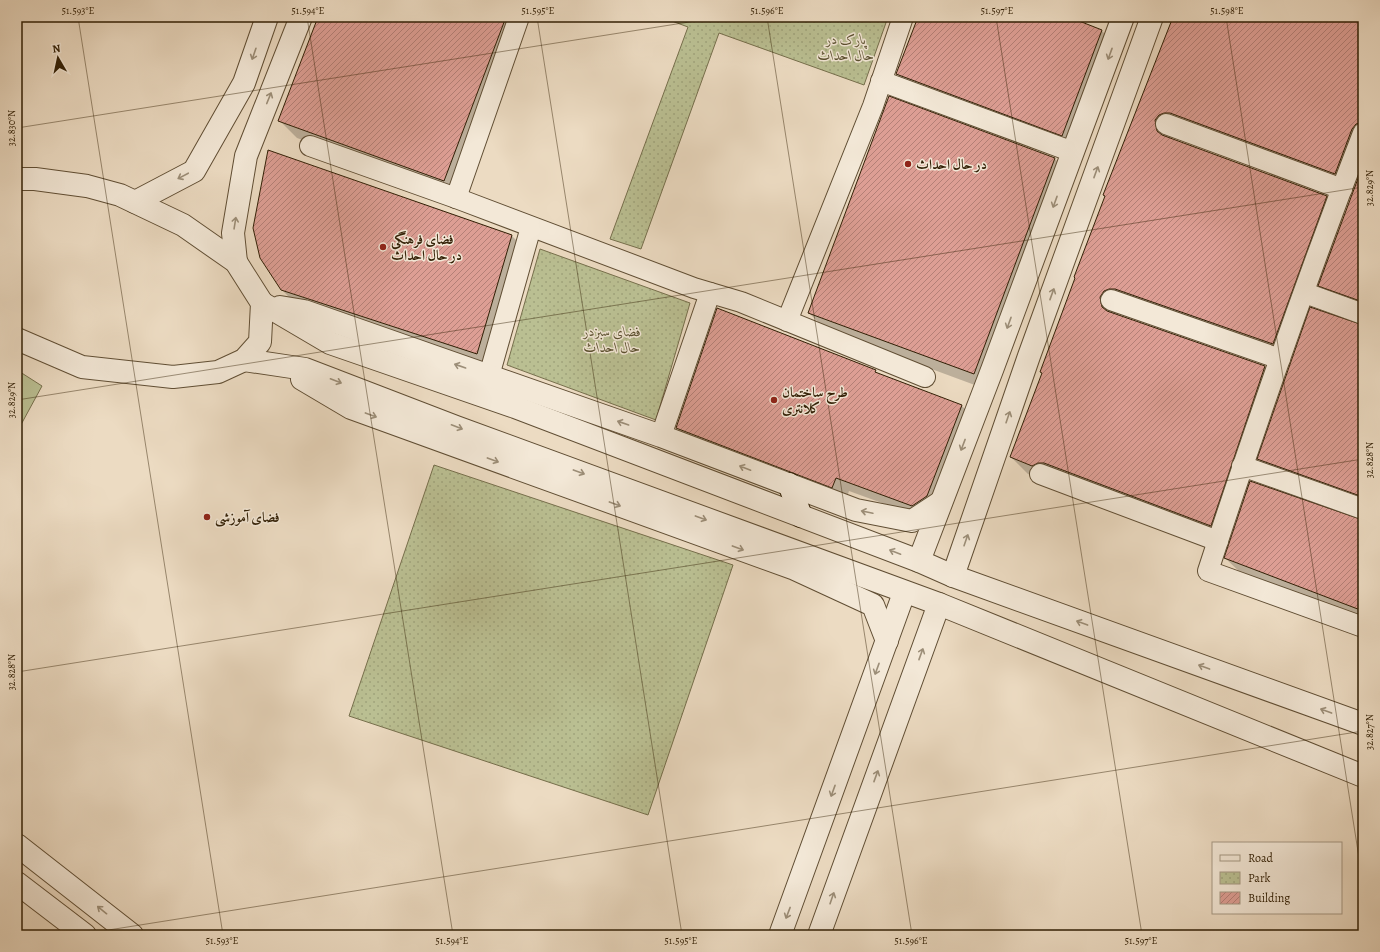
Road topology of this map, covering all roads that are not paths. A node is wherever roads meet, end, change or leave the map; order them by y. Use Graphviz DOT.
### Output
graph roads {
  1 [pos="267,17"];
  2 [pos="301,17"];
  3 [pos="519,17"];
  4 [pos="903,17"];
  5 [pos="1123,17"];
  6 [pos="1152,17"];
  7 [pos="881,80"];
  8 [pos="1166,124"];
  9 [pos="1363,133"];
  10 [pos="310,146"];
  11 [pos="1073,152"];
  12 [pos="17,179"];
  13 [pos="1342,189"];
  14 [pos="456,198"];
  15 [pos="135,202"];
  16 [pos="531,227"];
  17 [pos="236,262"];
  18 [pos="710,293"];
  19 [pos="1305,293"];
  20 [pos="1111,300"];
  21 [pos="262,303"];
  22 [pos="1363,314"];
  23 [pos="787,321"];
  24 [pos="17,339"];
  25 [pos="1280,359"];
  26 [pos="244,360"];
  27 [pos="275,364"];
  28 [pos="489,376"];
  29 [pos="925,377"];
  30 [pos="661,436"];
  31 [pos="1242,466"];
  32 [pos="1040,474"];
  33 [pos="789,484"];
  34 [pos="941,502"];
  35 [pos="1363,509"];
  36 [pos="801,516"];
  37 [pos="1218,541"];
  38 [pos="919,561"];
  39 [pos="953,576"];
  40 [pos="904,593"];
  41 [pos="939,604"];
  42 [pos="1363,626"];
  43 [pos="887,641"];
  44 [pos="1363,724"];
  45 [pos="1363,776"];
  46 [pos="17,845"];
  47 [pos="17,883"];
  48 [pos="85,935"];
  49 [pos="132,935"];
  50 [pos="780,935"];
  51 [pos="819,935"];
  1 -- 15 [label="street, one-way"];
  17 -- 2 [label="street, one-way"];
  3 -- 14 [label="street"];
  4 -- 7 [label="street"];
  5 -- 11 [label="street, one-way"];
  39 -- 6 [label="street, one-way"];
  7 -- 11 [label="street"];
  7 -- 23 [label="street"];
  8 -- 13 [label="street"];
  9 -- 13 [label="street"];
  10 -- 14 [label="street"];
  11 -- 34 [label="street, one-way"];
  12 -- 15 [label="street"];
  13 -- 19 [label="street"];
  14 -- 16 [label="street"];
  15 -- 17 [label="street"];
  16 -- 18 [label="street"];
  16 -- 28 [label="street"];
  17 -- 21 [label="street"];
  18 -- 23 [label="street"];
  18 -- 30 [label="street"];
  19 -- 22 [label="street"];
  19 -- 25 [label="street"];
  20 -- 25 [label="street"];
  21 -- 26 [label="street"];
  28 -- 21 [label="street, one-way"];
  21 -- 36 [label="street"];
  23 -- 29 [label="street"];
  24 -- 26 [label="street"];
  25 -- 31 [label="street"];
  26 -- 27 [label="street"];
  27 -- 40 [label="street, one-way"];
  27 -- 43 [label="street, one-way"];
  30 -- 28 [label="street, one-way"];
  33 -- 30 [label="street, one-way"];
  31 -- 35 [label="street"];
  31 -- 37 [label="street"];
  32 -- 37 [label="street"];
  34 -- 33 [label="street, one-way"];
  33 -- 36 [label="street"];
  34 -- 38 [label="street"];
  38 -- 36 [label="street, one-way"];
  37 -- 42 [label="street"];
  38 -- 39 [label="street"];
  44 -- 39 [label="street, one-way"];
  40 -- 41 [label="street"];
  40 -- 43 [label="street"];
  41 -- 45 [label="street"];
  51 -- 41 [label="street, one-way"];
  43 -- 50 [label="street, one-way"];
  49 -- 46 [label="street, one-way"];
  47 -- 48 [label="street"];
}
